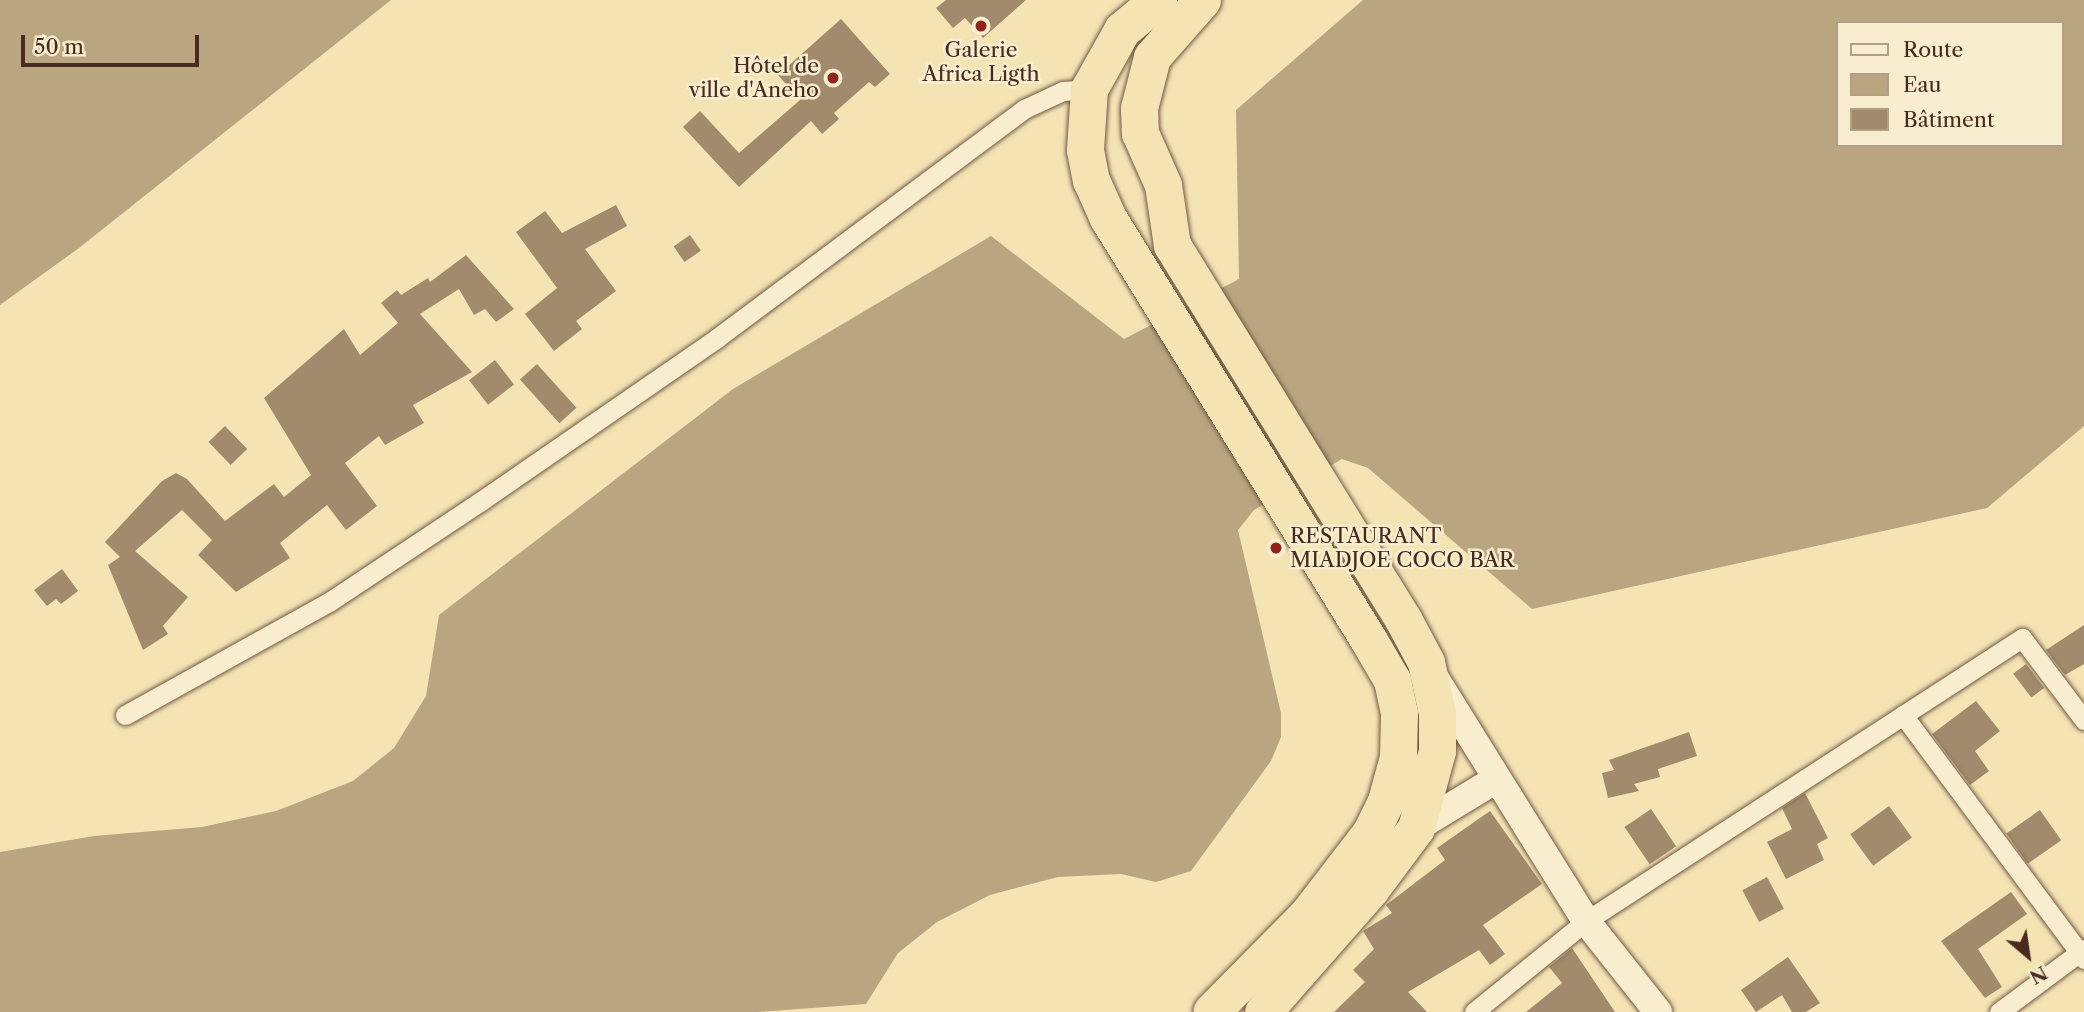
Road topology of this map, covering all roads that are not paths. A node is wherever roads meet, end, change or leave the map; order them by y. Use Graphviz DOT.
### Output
graph roads {
  1 [pos="1158,0"];
  2 [pos="1202,0"];
  3 [pos="1126,15"];
  4 [pos="1089,89"];
  5 [pos="1426,662"];
  6 [pos="125,715"];
  7 [pos="1903,715"];
  8 [pos="2084,720"];
  9 [pos="1495,780"];
  10 [pos="1416,828"];
  11 [pos="1586,921"];
  12 [pos="2082,954"];
  13 [pos="1211,1012"];
  14 [pos="1263,1012"];
  15 [pos="1474,1012"];
  16 [pos="1658,1012"];
  17 [pos="1999,1012"];
  1 -- 3 [label="highway"];
  2 -- 5 [label="highway"];
  3 -- 4 [label="highway"];
  4 -- 6 [label="street"];
  4 -- 13 [label="highway"];
  5 -- 9 [label="street"];
  5 -- 10 [label="highway"];
  7 -- 8 [label="street"];
  7 -- 11 [label="street"];
  7 -- 12 [label="street"];
  9 -- 10 [label="street"];
  9 -- 11 [label="street"];
  10 -- 14 [label="highway"];
  11 -- 15 [label="street"];
  11 -- 16 [label="street"];
  12 -- 17 [label="street"];
}
